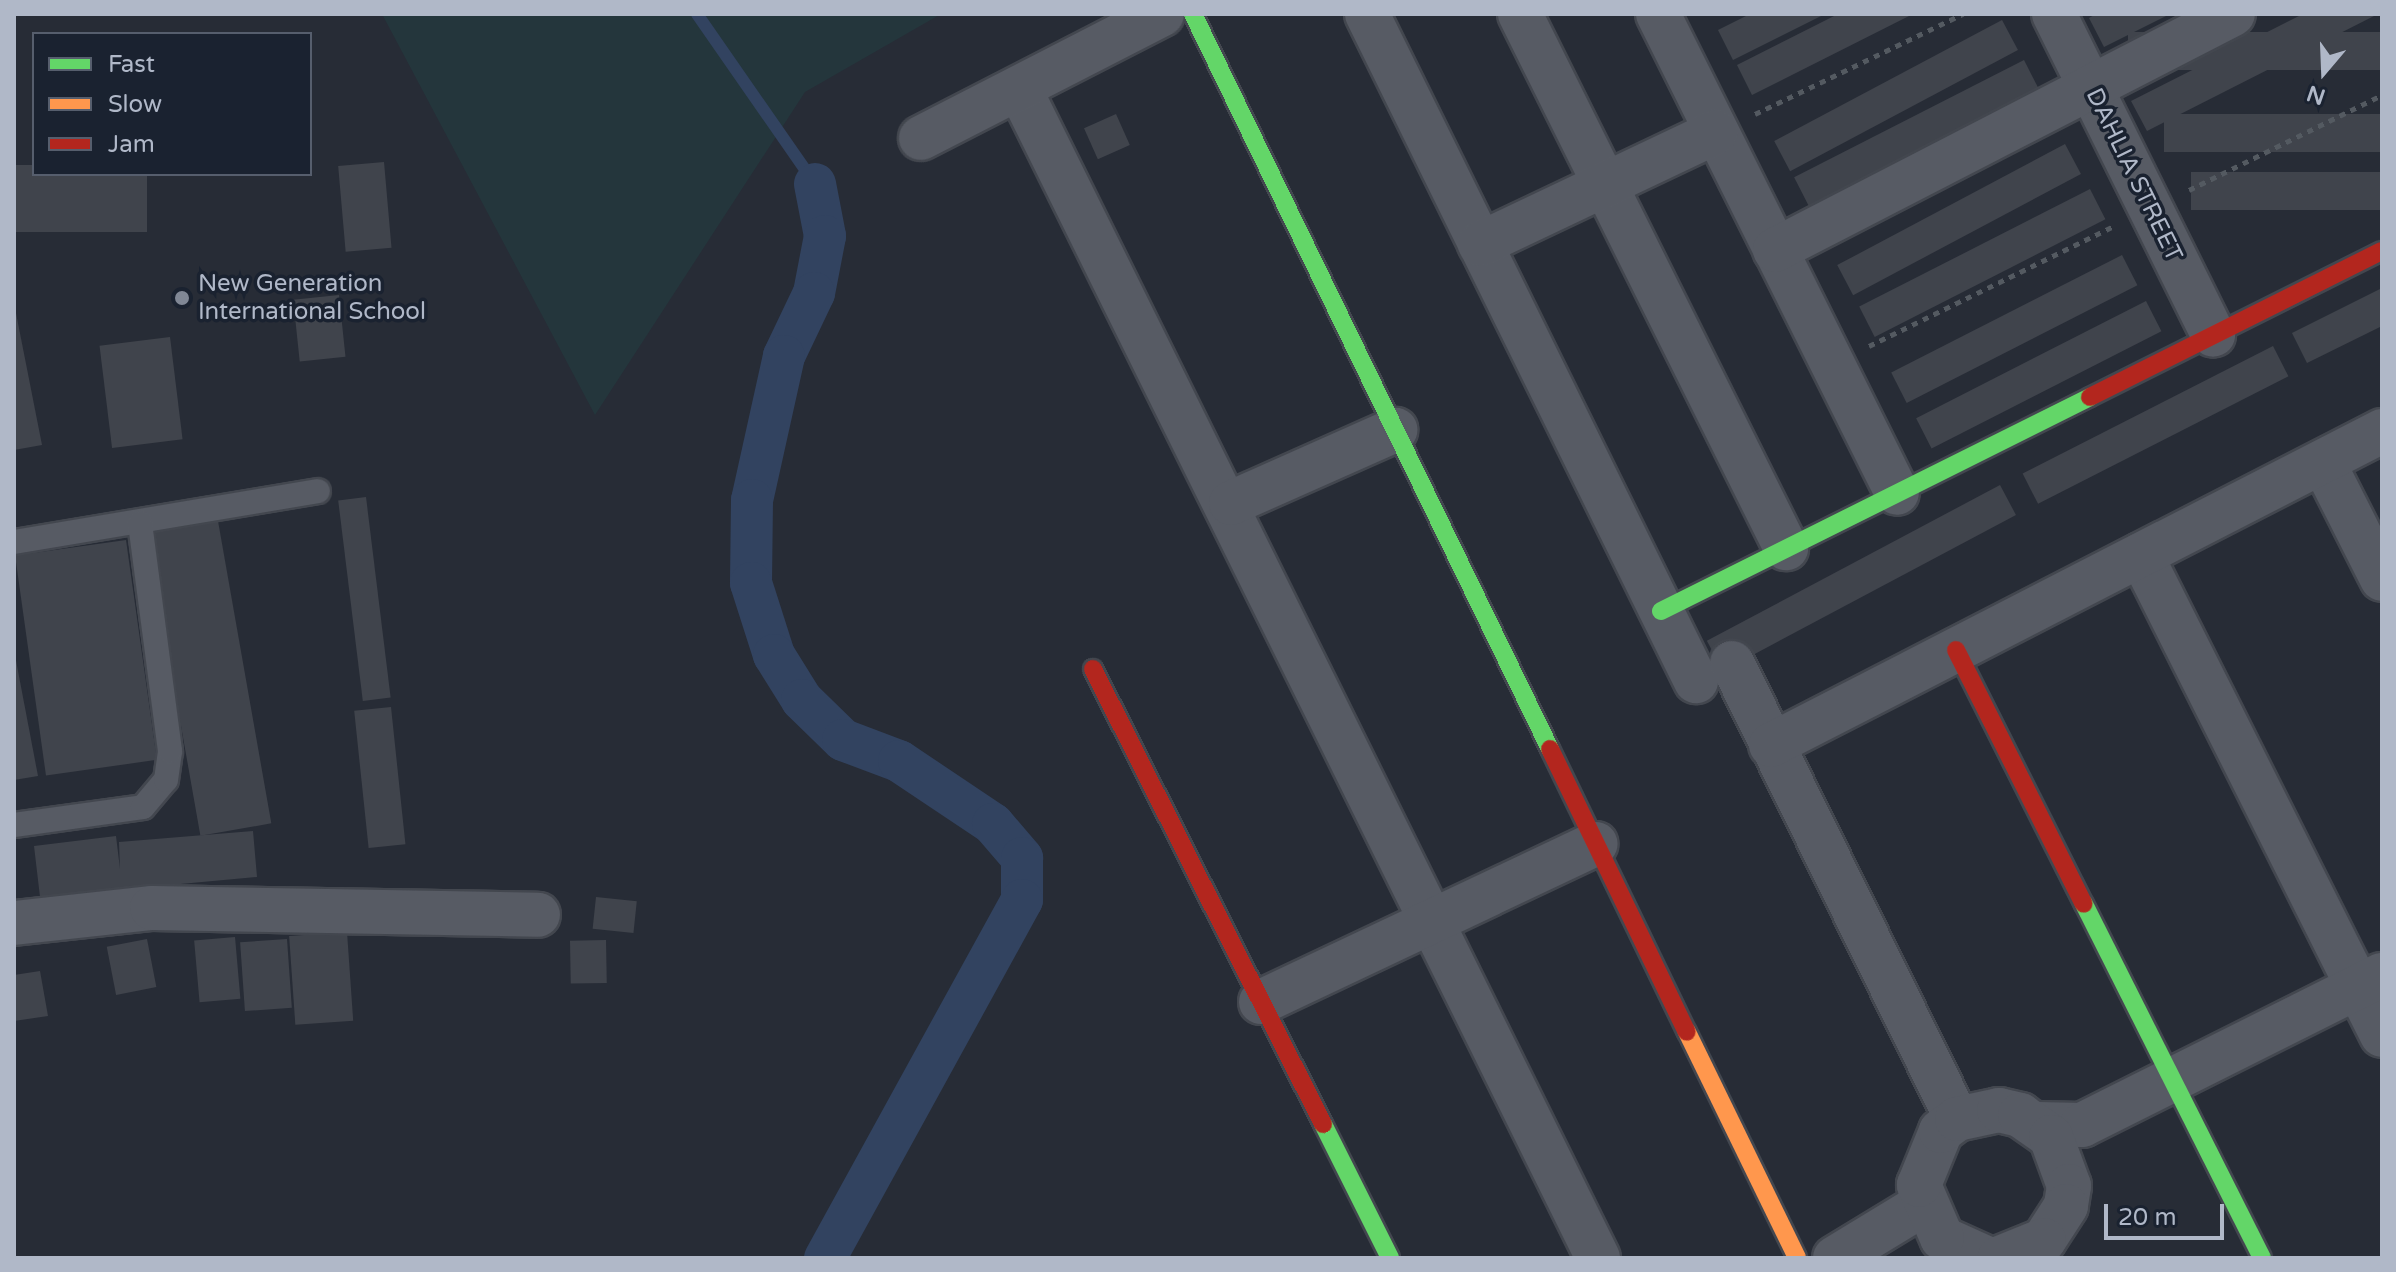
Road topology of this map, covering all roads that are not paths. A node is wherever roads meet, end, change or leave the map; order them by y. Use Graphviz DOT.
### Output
graph roads {
  1 [pos="1162,14"];
  2 [pos="1193,14"];
  3 [pos="1367,14"];
  4 [pos="1520,14"];
  5 [pos="2054,14"];
  6 [pos="2233,14"];
  7 [pos="1663,16"];
  8 [pos="2088,83"];
  9 [pos="1021,92"];
  10 [pos="1716,132"];
  11 [pos="921,138"];
  12 [pos="1605,185"];
  13 [pos="1480,244"];
  14 [pos="1775,250"];
  15 [pos="2382,251"];
  16 [pos="2213,335"];
  17 [pos="1395,430"];
  18 [pos="2382,431"];
  19 [pos="2323,462"];
  20 [pos="318,491"];
  21 [pos="1897,493"];
  22 [pos="1231,503"];
  23 [pos="140,523"];
  24 [pos="14,542"];
  25 [pos="1786,548"];
  26 [pos="2141,555"];
  27 [pos="2382,579"];
  28 [pos="1661,611"];
  29 [pos="1956,650"];
  30 [pos="1093,669"];
  31 [pos="1771,745"];
  32 [pos="14,825"];
  33 [pos="1596,844"];
  34 [pos="538,915"];
  35 [pos="1436,919"];
  36 [pos="14,923"];
  37 [pos="1261,1002"];
  38 [pos="2375,1004"];
  39 [pos="2179,1093"];
  40 [pos="1957,1119"];
  41 [pos="2038,1124"];
  42 [pos="2069,1186"];
  43 [pos="1932,1221"];
  44 [pos="2010,1256"];
  45 [pos="1390,1258"];
  46 [pos="1598,1258"];
  47 [pos="1797,1258"];
  48 [pos="1835,1258"];
  49 [pos="1855,1258"];
  50 [pos="2262,1258"];
  1 -- 9 [label="street"];
  2 -- 17 [label="street"];
  3 -- 13 [label="street"];
  4 -- 12 [label="street"];
  5 -- 8 [label="street, DAHLIA STREET"];
  6 -- 8 [label="street"];
  7 -- 10 [label="street"];
  8 -- 14 [label="street"];
  8 -- 16 [label="street, DAHLIA STREET"];
  9 -- 11 [label="street"];
  9 -- 22 [label="street"];
  10 -- 12 [label="street"];
  10 -- 14 [label="street"];
  12 -- 13 [label="street"];
  12 -- 25 [label="street"];
  13 -- 28 [label="street"];
  14 -- 21 [label="street"];
  15 -- 16 [label="street"];
  16 -- 21 [label="street"];
  17 -- 22 [label="street"];
  17 -- 33 [label="street"];
  18 -- 19 [label="street"];
  19 -- 26 [label="street"];
  19 -- 27 [label="street"];
  20 -- 23 [label="lane"];
  21 -- 25 [label="street"];
  22 -- 35 [label="street"];
  23 -- 24 [label="lane"];
  23 -- 32 [label="lane"];
  25 -- 28 [label="street"];
  26 -- 29 [label="street"];
  26 -- 38 [label="street"];
  28 -- 31 [label="street"];
  29 -- 31 [label="street"];
  29 -- 39 [label="street"];
  30 -- 37 [label="street"];
  31 -- 40 [label="street"];
  33 -- 35 [label="street"];
  33 -- 47 [label="street"];
  34 -- 36 [label="street"];
  35 -- 37 [label="street"];
  35 -- 46 [label="street"];
  37 -- 45 [label="street"];
  38 -- 39 [label="street"];
  39 -- 41 [label="street"];
  39 -- 42 [label="street"];
  39 -- 50 [label="street"];
  40 -- 41 [label="street"];
  40 -- 43 [label="street"];
  41 -- 42 [label="street"];
  42 -- 44 [label="street"];
  43 -- 44 [label="street"];
  43 -- 48 [label="street"];
  43 -- 49 [label="street"];
}
